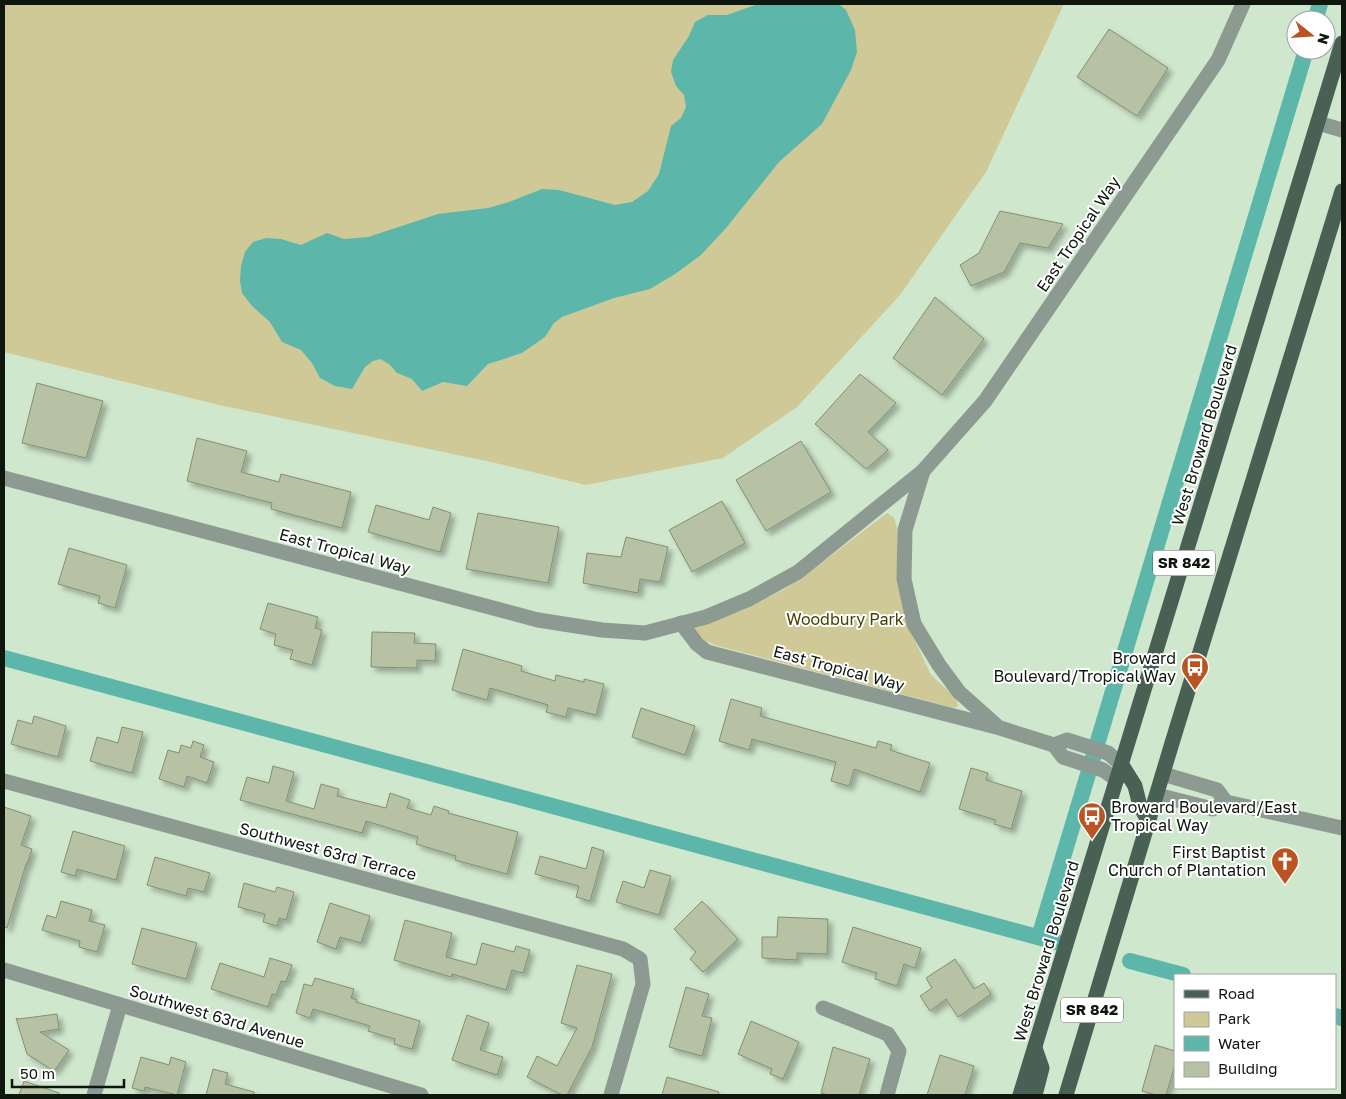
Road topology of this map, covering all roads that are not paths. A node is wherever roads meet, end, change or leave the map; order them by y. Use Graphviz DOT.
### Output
graph roads {
  1 [pos="1243,4"];
  2 [pos="1342,43"];
  3 [pos="1318,123"];
  4 [pos="1342,130"];
  5 [pos="1342,191"];
  6 [pos="923,471"];
  7 [pos="4,478"];
  8 [pos="681,623"];
  9 [pos="1000,728"];
  10 [pos="1061,748"];
  11 [pos="1122,765"];
  12 [pos="1163,774"];
  13 [pos="1118,780"];
  14 [pos="4,781"];
  15 [pos="1157,794"];
  16 [pos="1226,802"];
  17 [pos="1149,822"];
  18 [pos="1342,828"];
  19 [pos="4,970"];
  20 [pos="120,1005"];
  21 [pos="823,1008"];
  22 [pos="1035,1048"];
  23 [pos="94,1095"];
  24 [pos="420,1095"];
  25 [pos="611,1095"];
  26 [pos="887,1095"];
  27 [pos="1020,1095"];
  28 [pos="1035,1095"];
  29 [pos="1066,1095"];
  1 -- 6 [label="street, East Tropical Way"];
  2 -- 3 [label="main road, West Broward Boulevard / SR 842"];
  3 -- 4 [label="street"];
  3 -- 11 [label="main road, West Broward Boulevard / SR 842"];
  5 -- 12 [label="main road, SR 842"];
  6 -- 8 [label="street, East Tropical Way"];
  6 -- 9 [label="street, East Tropical Way"];
  7 -- 8 [label="street, East Tropical Way"];
  8 -- 9 [label="street, East Tropical Way"];
  9 -- 10 [label="street, East Tropical Way"];
  10 -- 11 [label="street, East Tropical Way"];
  10 -- 13 [label="street, East Tropical Way"];
  11 -- 13 [label="main road, West Broward Boulevard / SR 842"];
  11 -- 17 [label="main road"];
  12 -- 15 [label="main road, SR 842"];
  12 -- 16 [label="street"];
  13 -- 22 [label="main road, West Broward Boulevard / SR 842"];
  14 -- 25 [label="street, Southwest 63rd Terrace"];
  15 -- 16 [label="street"];
  15 -- 17 [label="main road, SR 842"];
  16 -- 18 [label="street"];
  17 -- 29 [label="main road, SR 842"];
  19 -- 20 [label="street, Southwest 63rd Avenue"];
  20 -- 23 [label="street"];
  20 -- 24 [label="street, Southwest 63rd Avenue"];
  21 -- 26 [label="street"];
  22 -- 27 [label="main road, West Broward Boulevard / SR 842"];
  22 -- 28 [label="main road"];
}
